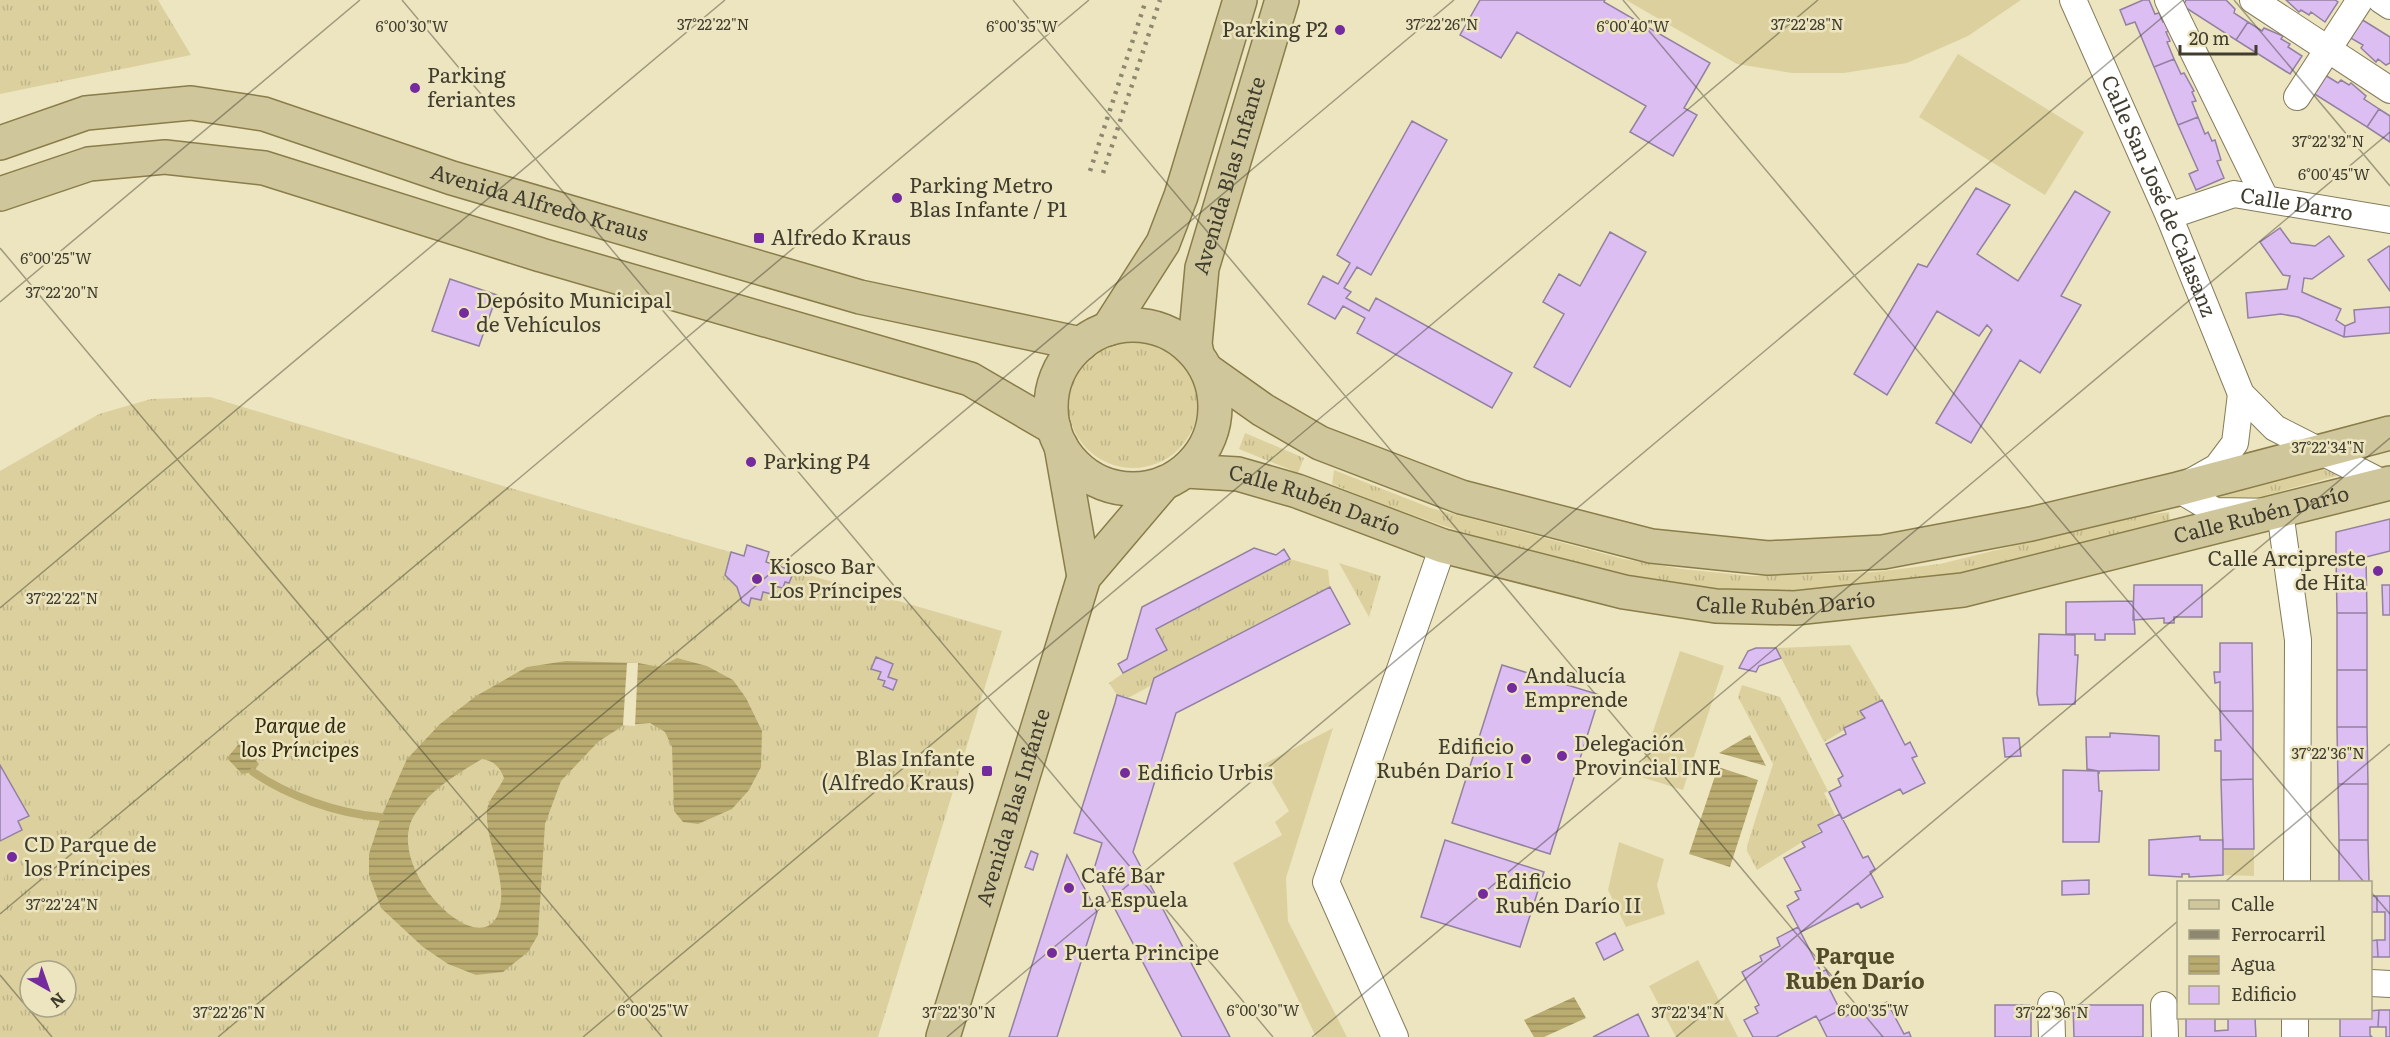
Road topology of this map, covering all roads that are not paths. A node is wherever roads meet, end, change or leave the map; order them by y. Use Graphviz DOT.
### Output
graph roads {
  1 [pos="1240,0"];
  2 [pos="1282,0"];
  3 [pos="2073,0"];
  4 [pos="2168,0"];
  5 [pos="2253,0"];
  6 [pos="2360,0"];
  7 [pos="2381,0"];
  8 [pos="2390,6"];
  9 [pos="2328,49"];
  10 [pos="2390,90"];
  11 [pos="2297,97"];
  12 [pos="0,143"];
  13 [pos="0,195"];
  14 [pos="2265,198"];
  15 [pos="2169,216"];
  16 [pos="2390,220"];
  17 [pos="1095,336"];
  18 [pos="1202,363"];
  19 [pos="2241,394"];
  20 [pos="2390,433"];
  21 [pos="1057,437"];
  22 [pos="2321,451"];
  23 [pos="1174,477"];
  24 [pos="2388,484"];
  25 [pos="2178,489"];
  26 [pos="2280,512"];
  27 [pos="1443,546"];
  28 [pos="1084,577"];
  29 [pos="2297,881"];
  30 [pos="2372,983"];
  31 [pos="2390,984"];
  32 [pos="2051,1005"];
  33 [pos="2164,1005"];
  34 [pos="2295,1019"];
  35 [pos="943,1037"];
  36 [pos="1395,1037"];
  37 [pos="2052,1037"];
  38 [pos="2165,1037"];
  39 [pos="2295,1037"];
  1 -- 17 [label="main road, Avenida Blas Infante"];
  2 -- 18 [label="main road, Avenida Blas Infante"];
  3 -- 15 [label="street, Calle San José de Calasanz"];
  4 -- 14 [label="street"];
  5 -- 9 [label="street"];
  6 -- 9 [label="street"];
  7 -- 8 [label="street"];
  9 -- 10 [label="street"];
  9 -- 11 [label="street"];
  12 -- 17 [label="main road, Avenida Alfredo Kraus"];
  13 -- 21 [label="main road"];
  14 -- 15 [label="street, Calle Darro"];
  14 -- 16 [label="street, Calle Darro"];
  15 -- 19 [label="street, Calle San José de Calasanz"];
  17 -- 18 [label="main road"];
  17 -- 21 [label="main road"];
  18 -- 23 [label="main road"];
  18 -- 25 [label="main road, Calle Rubén Darío"];
  19 -- 22 [label="street"];
  19 -- 25 [label="street"];
  20 -- 22 [label="main road, Calle Rubén Darío"];
  21 -- 23 [label="main road"];
  21 -- 28 [label="main road"];
  22 -- 24 [label="street"];
  22 -- 25 [label="main road, Calle Rubén Darío"];
  23 -- 27 [label="main road, Calle Rubén Darío"];
  23 -- 28 [label="main road"];
  24 -- 26 [label="main road, Calle Rubén Darío"];
  25 -- 26 [label="street"];
  26 -- 27 [label="main road, Calle Rubén Darío"];
  26 -- 29 [label="street"];
  27 -- 36 [label="street"];
  28 -- 35 [label="main road, Avenida Blas Infante"];
  30 -- 31 [label="street"];
  32 -- 37 [label="street"];
  33 -- 38 [label="street"];
  34 -- 39 [label="street"];
}
